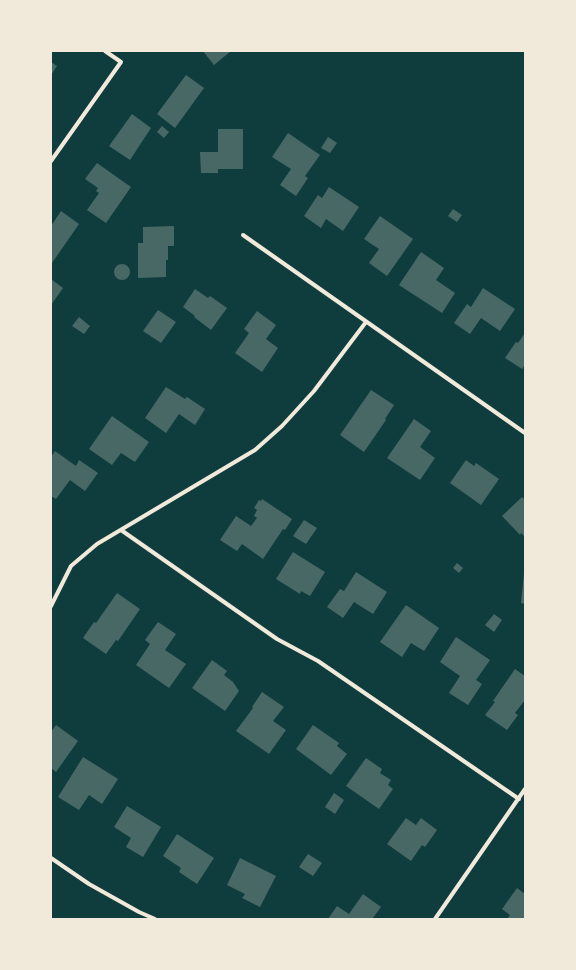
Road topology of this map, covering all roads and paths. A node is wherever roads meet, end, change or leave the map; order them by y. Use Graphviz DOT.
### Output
graph roads {
  1 [pos="105,51"];
  2 [pos="51,161"];
  3 [pos="243,235"];
  4 [pos="366,322"];
  5 [pos="525,433"];
  6 [pos="121,530"];
  7 [pos="51,606"];
  8 [pos="525,789"];
  9 [pos="519,798"];
  10 [pos="51,858"];
  11 [pos="155,919"];
  12 [pos="435,919"];
  1 -- 2 [label="street"];
  3 -- 4 [label="street"];
  4 -- 5 [label="street"];
  4 -- 6 [label="street"];
  6 -- 7 [label="street"];
  6 -- 9 [label="street"];
  8 -- 9 [label="street"];
  9 -- 12 [label="street"];
  10 -- 11 [label="street"];
}
